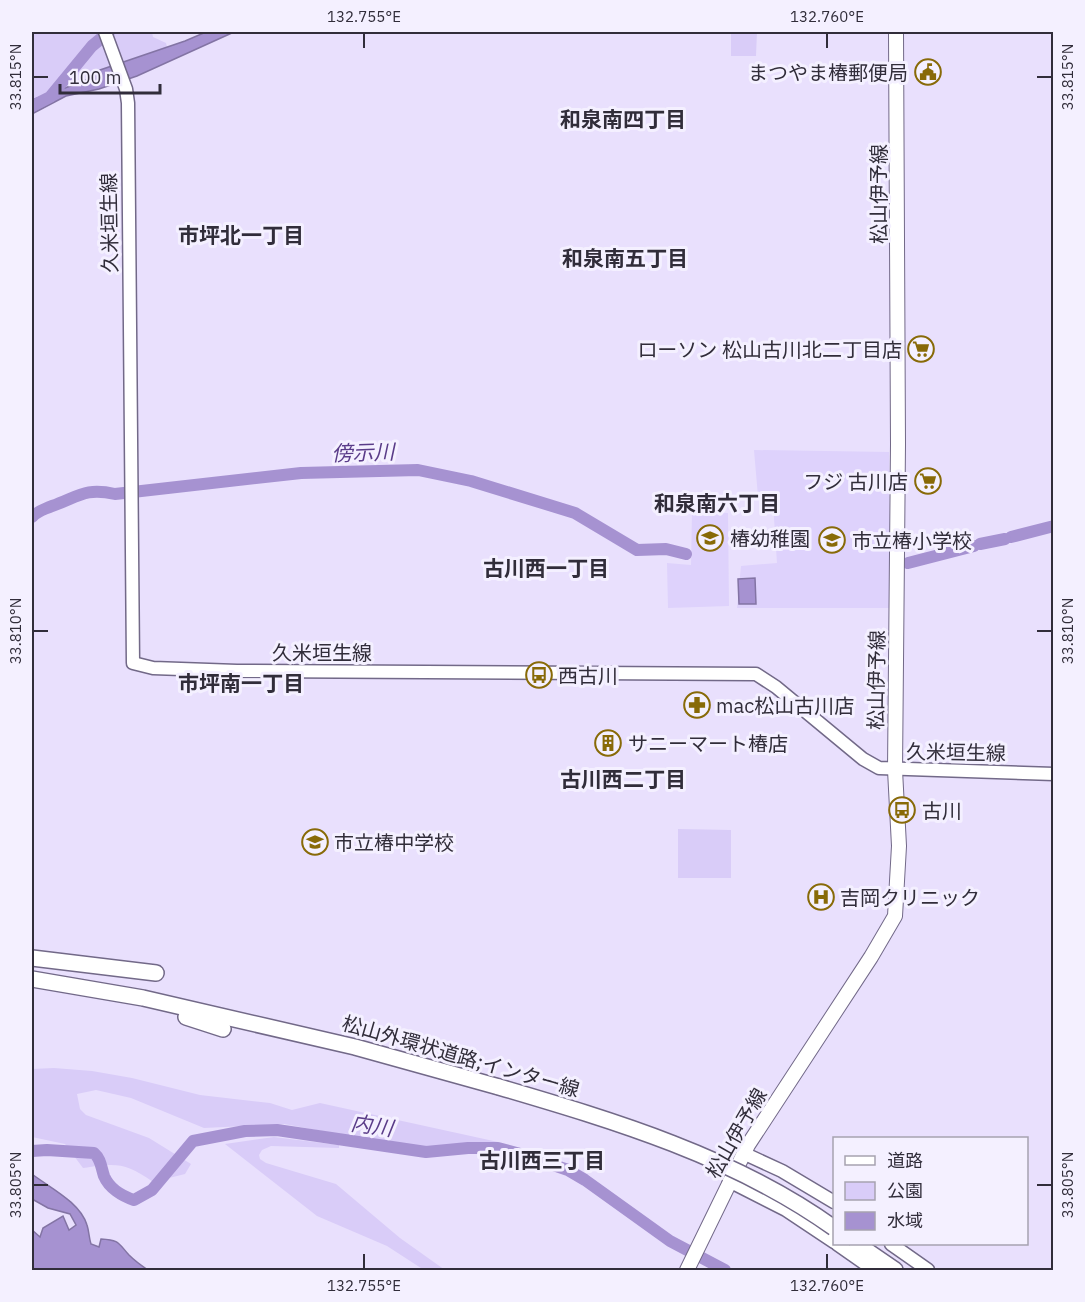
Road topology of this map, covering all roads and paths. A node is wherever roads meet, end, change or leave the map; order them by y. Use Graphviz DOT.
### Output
graph roads {
  1 [pos="105,32"];
  2 [pos="896,32"];
  3 [pos="895,770"];
  4 [pos="1053,774"];
  5 [pos="32,958"];
  6 [pos="156,973"];
  7 [pos="32,978"];
  8 [pos="32,986"];
  9 [pos="223,1029"];
  10 [pos="743,1153"];
  11 [pos="729,1181"];
  12 [pos="833,1201"];
  13 [pos="833,1227"];
  14 [pos="833,1241"];
  15 [pos="839,1245"];
  16 [pos="858,1245"];
  17 [pos="892,1245"];
  18 [pos="687,1270"];
  19 [pos="874,1270"];
  20 [pos="895,1270"];
  21 [pos="928,1270"];
  1 -- 3 [label="main road, 久米垣生線"];
  2 -- 3 [label="main road, 松山伊予線"];
  3 -- 4 [label="main road, 久米垣生線"];
  3 -- 10 [label="main road, 松山伊予線"];
  5 -- 6 [label="highway"];
  7 -- 13 [label="highway, 松山外環状道路;インター線, bridge"];
  8 -- 9 [label="highway"];
  10 -- 11 [label="main road, 松山伊予線"];
  10 -- 12 [label="main road"];
  11 -- 14 [label="main road"];
  11 -- 18 [label="main road, 松山伊予線"];
  15 -- 19 [label="main road"];
  16 -- 20 [label="highway"];
  17 -- 21 [label="main road"];
}
